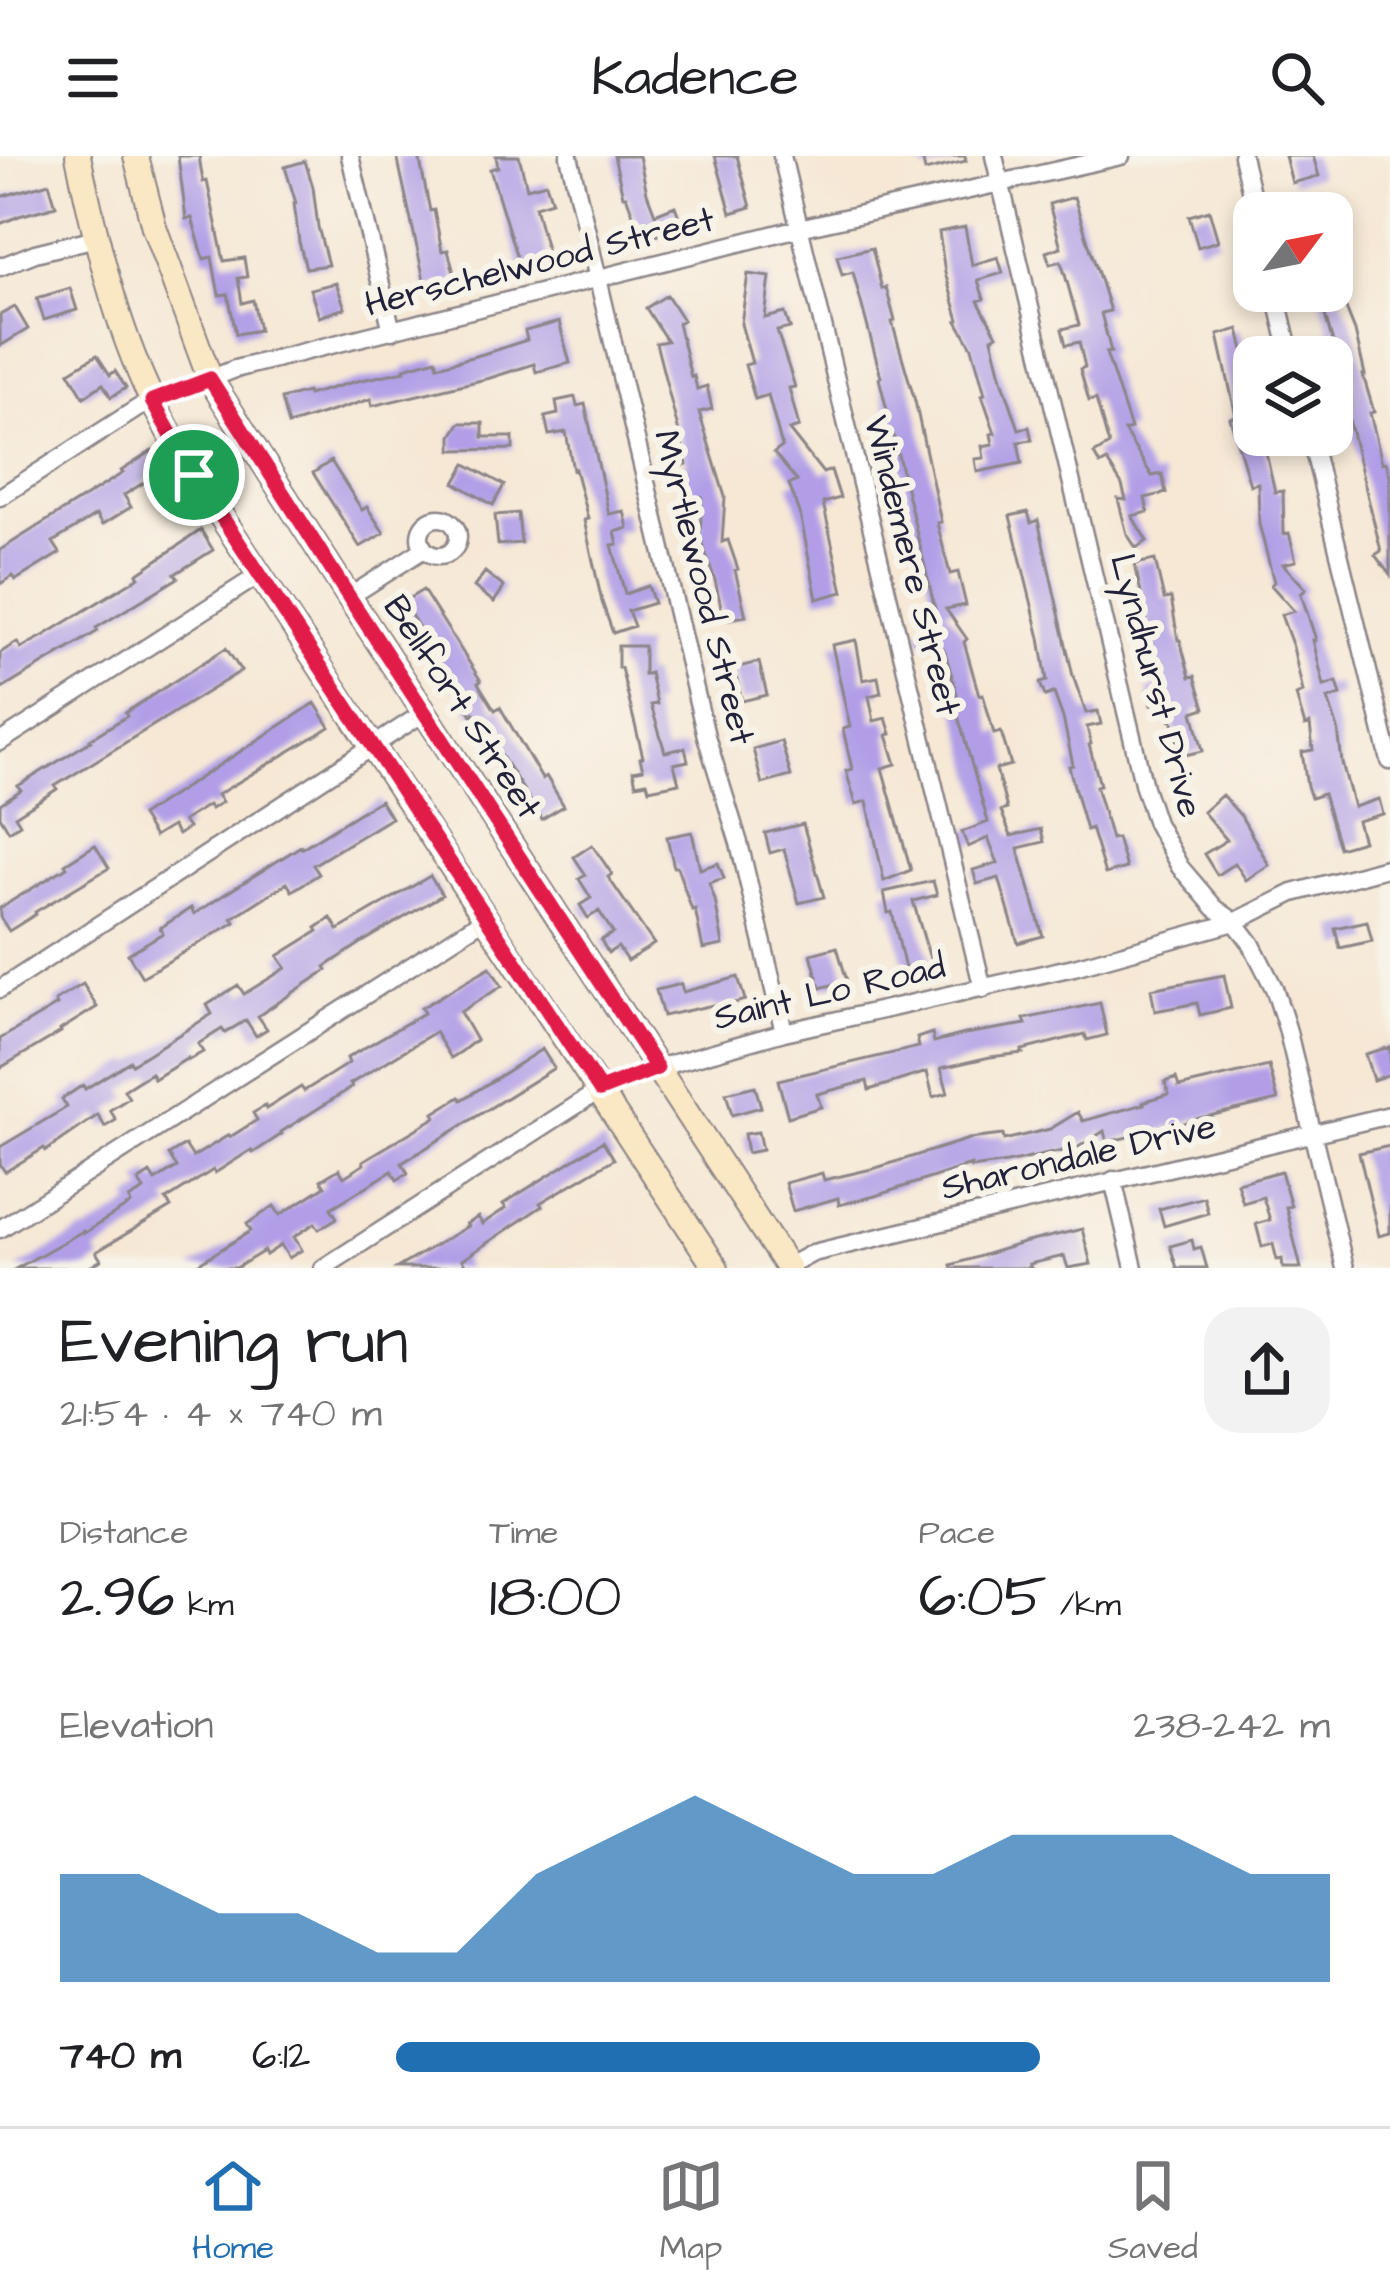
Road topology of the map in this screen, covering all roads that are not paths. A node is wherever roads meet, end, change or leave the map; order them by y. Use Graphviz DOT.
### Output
graph roads {
  1 [pos="78,156"];
  2 [pos="136,156"];
  3 [pos="350,156"];
  4 [pos="569,156"];
  5 [pos="782,156"];
  6 [pos="994,156"];
  7 [pos="1121,156"];
  8 [pos="1243,156"];
  9 [pos="1001,185"];
  10 [pos="1251,192"];
  11 [pos="800,228"];
  12 [pos="95,238"];
  13 [pos="0,267"];
  14 [pos="598,280"];
  15 [pos="392,331"];
  16 [pos="210,379"];
  17 [pos="152,401"];
  18 [pos="1315,456"];
  19 [pos="0,497"];
  20 [pos="424,549"];
  21 [pos="260,574"];
  22 [pos="349,597"];
  23 [pos="425,712"];
  24 [pos="0,742"];
  25 [pos="374,748"];
  26 [pos="1390,761"];
  27 [pos="1390,867"];
  28 [pos="486,918"];
  29 [pos="1235,922"];
  30 [pos="0,989"];
  31 [pos="983,989"];
  32 [pos="784,1032"];
  33 [pos="657,1068"];
  34 [pos="600,1090"];
  35 [pos="1390,1115"];
  36 [pos="1311,1134"];
  37 [pos="1113,1180"];
  38 [pos="0,1229"];
  39 [pos="323,1268"];
  40 [pos="716,1268"];
  41 [pos="787,1268"];
  42 [pos="1134,1268"];
  43 [pos="1345,1268"];
  1 -- 12 [label="main road"];
  2 -- 16 [label="main road, Bellfort Street"];
  3 -- 15 [label="street"];
  4 -- 14 [label="street, Myrtlewood Street"];
  5 -- 11 [label="street, Windemere Street"];
  6 -- 9 [label="street, Lyndhurst Drive"];
  7 -- 9 [label="street, Herschelwood Street"];
  8 -- 10 [label="street"];
  9 -- 11 [label="street, Herschelwood Street"];
  9 -- 29 [label="street, Lyndhurst Drive"];
  11 -- 14 [label="street, Herschelwood Street"];
  11 -- 31 [label="street, Windemere Street"];
  12 -- 13 [label="street"];
  12 -- 17 [label="main road"];
  14 -- 15 [label="street, Herschelwood Street"];
  14 -- 32 [label="street, Myrtlewood Street"];
  15 -- 16 [label="street, Herschelwood Street"];
  16 -- 17 [label="street, Herschelwood Street"];
  16 -- 22 [label="main road, Bellfort Street"];
  17 -- 19 [label="street, Herschelwood Street"];
  17 -- 21 [label="main road"];
  18 -- 26 [label="street"];
  20 -- 22 [label="street"];
  21 -- 24 [label="street"];
  21 -- 25 [label="main road"];
  22 -- 23 [label="main road, Bellfort Street"];
  23 -- 25 [label="street"];
  23 -- 33 [label="main road, Bellfort Street"];
  25 -- 28 [label="main road"];
  25 -- 30 [label="street"];
  27 -- 29 [label="street, Saint Lo Road"];
  28 -- 34 [label="main road"];
  28 -- 38 [label="street"];
  29 -- 31 [label="street, Saint Lo Road"];
  29 -- 36 [label="street, Lyndhurst Drive"];
  31 -- 32 [label="street, Saint Lo Road"];
  32 -- 33 [label="street, Saint Lo Road"];
  33 -- 34 [label="street, Saint Lo Road"];
  33 -- 41 [label="main road, Bellfort Street"];
  34 -- 39 [label="street, Saint Lo Road"];
  34 -- 40 [label="main road"];
  35 -- 36 [label="street, Sharondale Drive"];
  36 -- 37 [label="street, Sharondale Drive"];
  36 -- 43 [label="street, Lyndhurst Drive"];
  37 -- 41 [label="street, Sharondale Drive"];
  37 -- 42 [label="street"];
}
